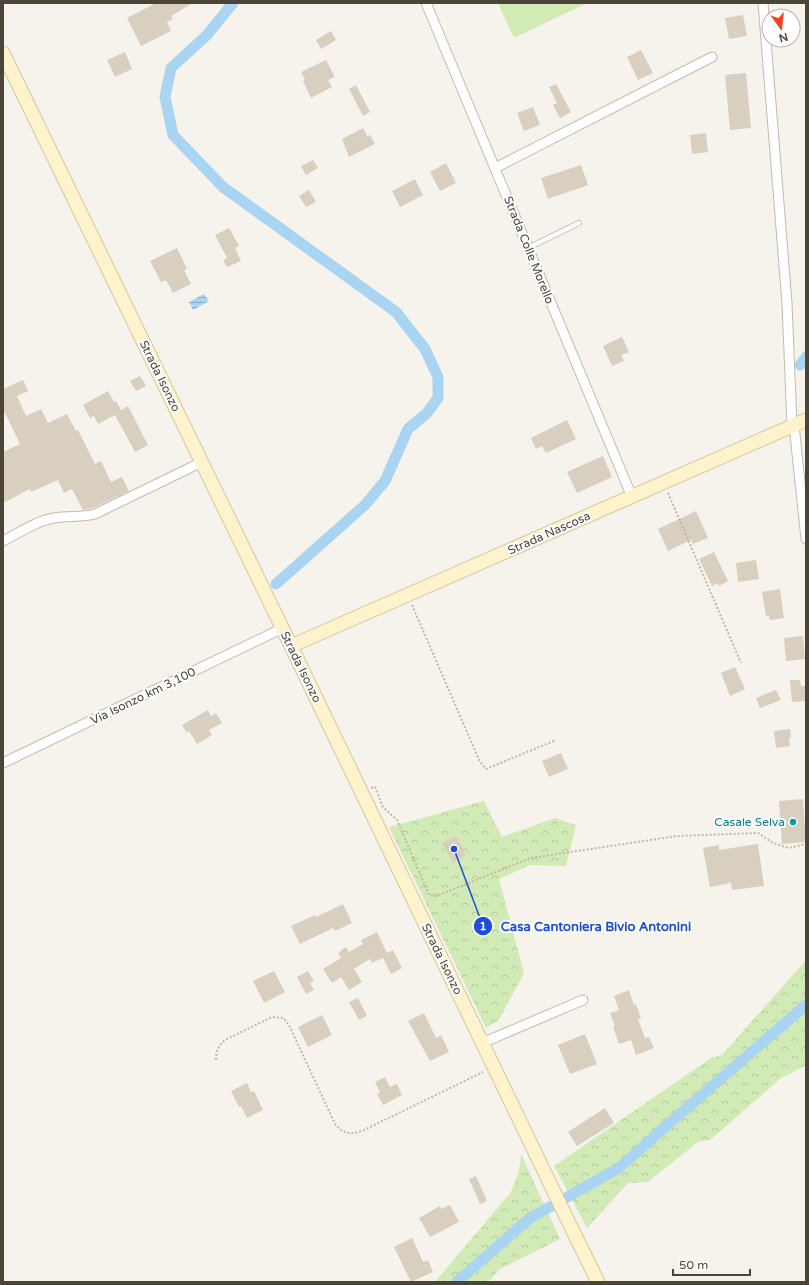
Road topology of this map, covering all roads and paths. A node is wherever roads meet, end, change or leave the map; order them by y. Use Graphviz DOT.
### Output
graph roads {
  1 [pos="426,3"];
  2 [pos="763,3"];
  3 [pos="3,53"];
  4 [pos="712,57"];
  5 [pos="495,168"];
  6 [pos="579,223"];
  7 [pos="528,248"];
  8 [pos="797,424"];
  9 [pos="202,462"];
  10 [pos="664,482"];
  11 [pos="632,497"];
  12 [pos="806,539"];
  13 [pos="3,541"];
  14 [pos="407,595"];
  15 [pos="282,628"];
  16 [pos="291,646"];
  17 [pos="741,663"];
  18 [pos="556,740"];
  19 [pos="3,763"];
  20 [pos="362,793"];
  21 [pos="806,844"];
  22 [pos="583,1000"];
  23 [pos="482,1043"];
  24 [pos="216,1060"];
  25 [pos="493,1067"];
  26 [pos="598,1282"];
  1 -- 5 [label="street, Strada Colle Morello"];
  2 -- 8 [label="street"];
  3 -- 9 [label="main road, Strada Isonzo"];
  4 -- 5 [label="street"];
  5 -- 7 [label="street, Strada Colle Morello"];
  6 -- 7 [label="lane"];
  7 -- 11 [label="street, Strada Colle Morello"];
  8 -- 10 [label="main road, Strada Nascosa"];
  8 -- 12 [label="street"];
  9 -- 13 [label="street"];
  9 -- 15 [label="main road, Strada Isonzo"];
  10 -- 11 [label="main road, Strada Nascosa"];
  10 -- 17 [label="path"];
  11 -- 14 [label="main road, Strada Nascosa"];
  14 -- 16 [label="main road, Strada Nascosa"];
  14 -- 18 [label="path"];
  15 -- 16 [label="main road, Strada Isonzo"];
  15 -- 19 [label="street, Via Isonzo km 3,100"];
  16 -- 20 [label="main road, Strada Isonzo"];
  20 -- 21 [label="path"];
  20 -- 23 [label="main road, Strada Isonzo"];
  22 -- 23 [label="street"];
  23 -- 25 [label="main road, Strada Isonzo"];
  24 -- 25 [label="path"];
  25 -- 26 [label="main road, Strada Isonzo"];
}
